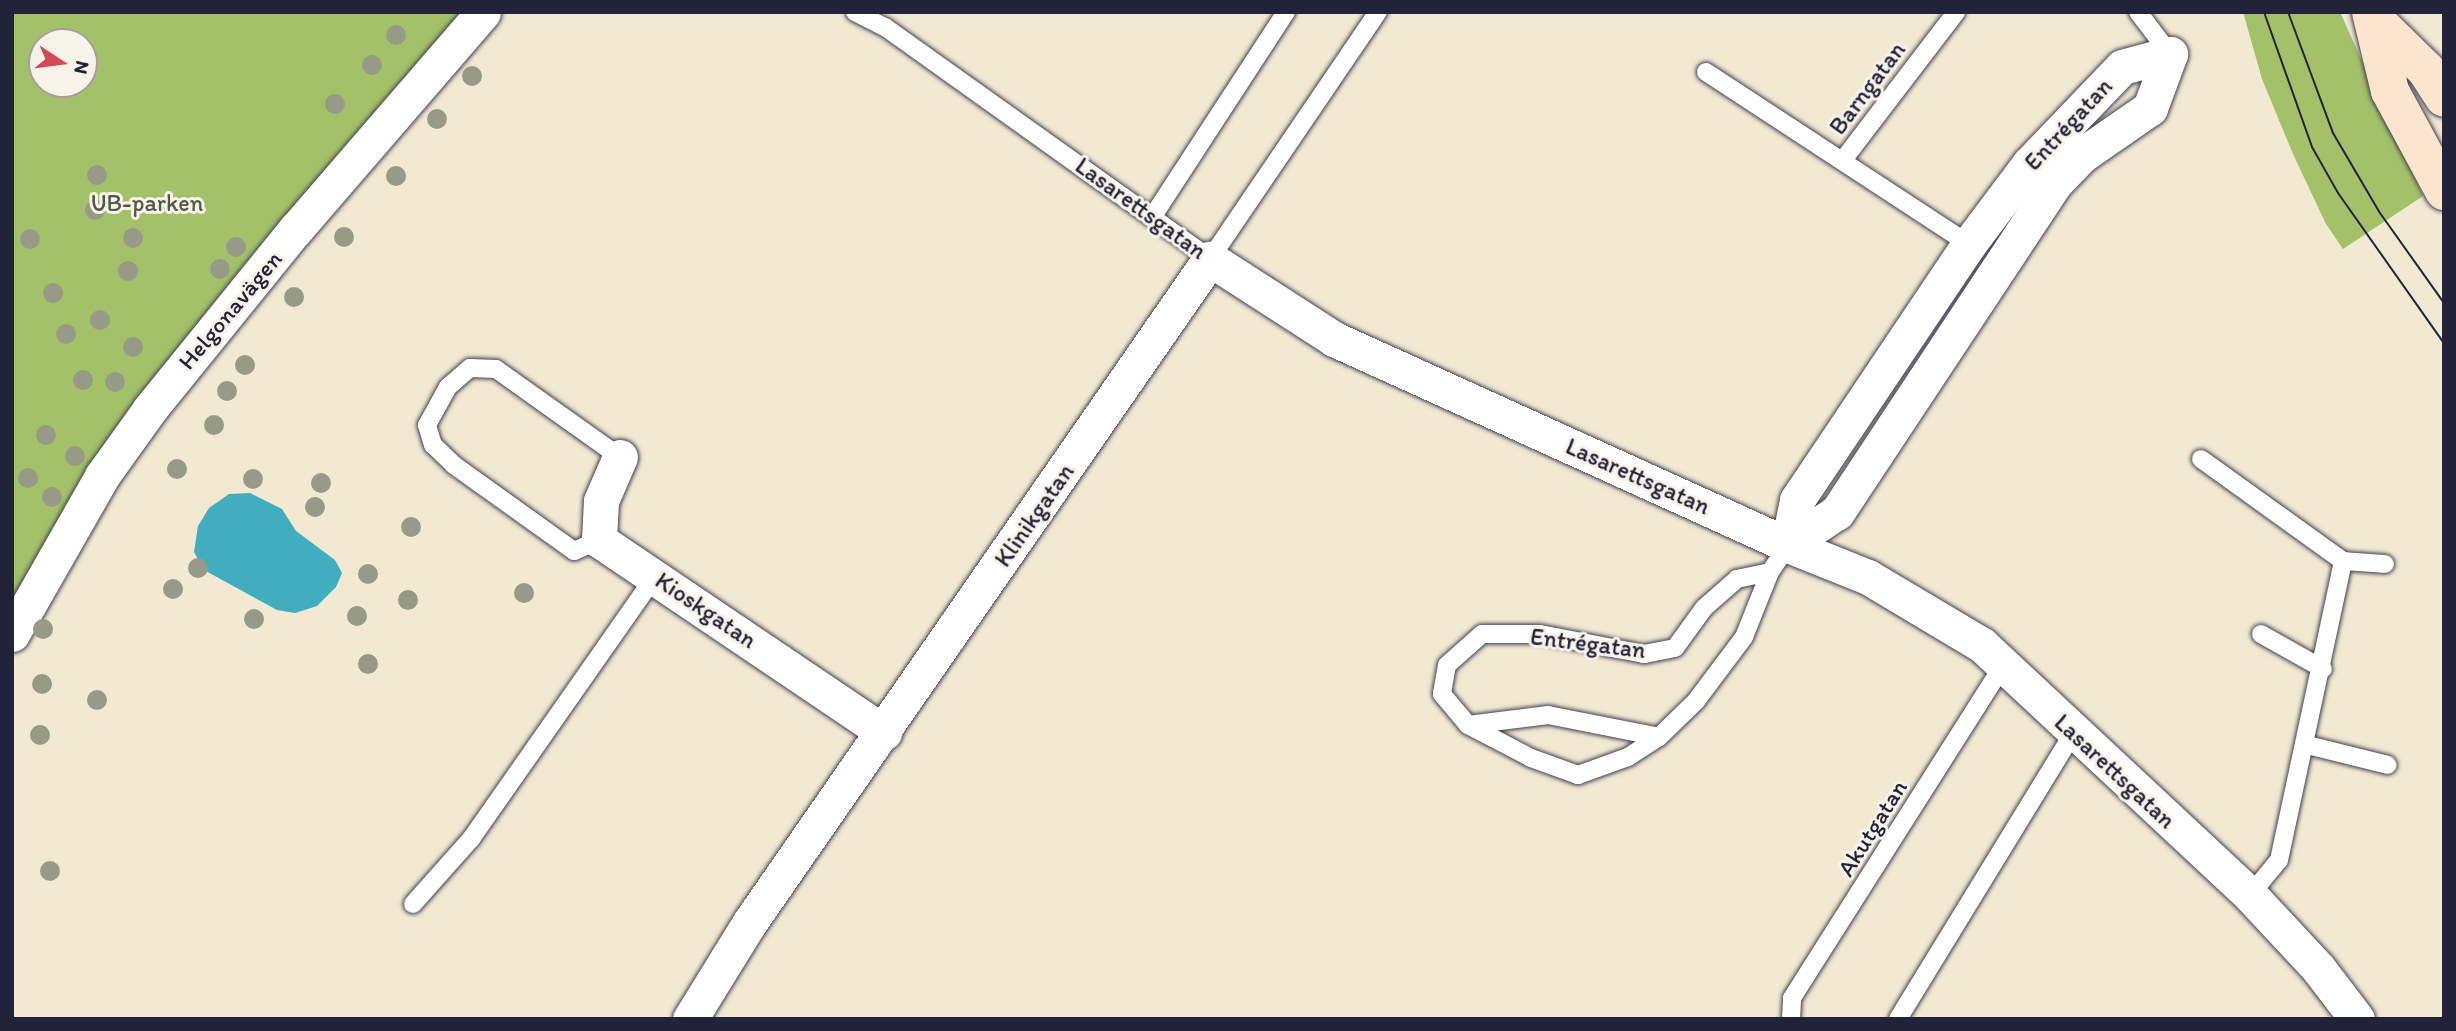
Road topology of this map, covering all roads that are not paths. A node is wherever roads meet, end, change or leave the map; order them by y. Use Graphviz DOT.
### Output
graph roads {
  1 [pos="483,12"];
  2 [pos="855,12"];
  3 [pos="1286,12"];
  4 [pos="1378,12"];
  5 [pos="1956,12"];
  6 [pos="2138,12"];
  7 [pos="2372,16"];
  8 [pos="2170,54"];
  9 [pos="1706,72"];
  10 [pos="2444,98"];
  11 [pos="1843,160"];
  12 [pos="2444,191"];
  13 [pos="1153,216"];
  14 [pos="1969,244"];
  15 [pos="1210,259"];
  16 [pos="620,457"];
  17 [pos="2201,459"];
  18 [pos="599,540"];
  19 [pos="1779,558"];
  20 [pos="2343,561"];
  21 [pos="2385,564"];
  22 [pos="655,576"];
  23 [pos="12,634"];
  24 [pos="2261,634"];
  25 [pos="2003,666"];
  26 [pos="2323,669"];
  27 [pos="1468,725"];
  28 [pos="884,732"];
  29 [pos="2073,733"];
  30 [pos="1659,737"];
  31 [pos="2307,745"];
  32 [pos="2388,765"];
  33 [pos="2250,895"];
  34 [pos="413,904"];
  35 [pos="690,1019"];
  36 [pos="1791,1019"];
  37 [pos="1898,1019"];
  38 [pos="2357,1019"];
  1 -- 23 [label="street, Helgonavägen"];
  2 -- 13 [label="lane, Lasarettsgatan"];
  3 -- 13 [label="lane"];
  4 -- 15 [label="lane, Klinikgatan"];
  5 -- 11 [label="lane, Barngatan"];
  6 -- 8 [label="lane"];
  7 -- 10 [label="main road"];
  7 -- 12 [label="main road"];
  8 -- 14 [label="street, Entrégatan"];
  8 -- 19 [label="street, Entrégatan"];
  9 -- 11 [label="lane, Barngatan"];
  11 -- 14 [label="lane, Barngatan"];
  13 -- 15 [label="lane, Lasarettsgatan"];
  14 -- 19 [label="street, Entrégatan"];
  15 -- 19 [label="street, Lasarettsgatan"];
  15 -- 28 [label="street, Klinikgatan"];
  16 -- 18 [label="street"];
  16 -- 18 [label="lane"];
  17 -- 20 [label="lane"];
  18 -- 22 [label="street, Kioskgatan"];
  19 -- 25 [label="street, Lasarettsgatan"];
  19 -- 27 [label="lane, Entrégatan"];
  19 -- 30 [label="lane, Entrégatan"];
  20 -- 21 [label="lane"];
  20 -- 26 [label="lane"];
  22 -- 28 [label="street, Kioskgatan"];
  22 -- 34 [label="lane"];
  24 -- 26 [label="lane"];
  25 -- 29 [label="street, Lasarettsgatan"];
  25 -- 36 [label="lane, Akutgatan"];
  26 -- 31 [label="lane"];
  27 -- 30 [label="lane"];
  27 -- 30 [label="lane, Entrégatan"];
  28 -- 35 [label="street, Klinikgatan"];
  29 -- 33 [label="street, Lasarettsgatan"];
  29 -- 37 [label="lane"];
  31 -- 32 [label="lane"];
  31 -- 33 [label="lane"];
  33 -- 38 [label="street, Lasarettsgatan"];
}
